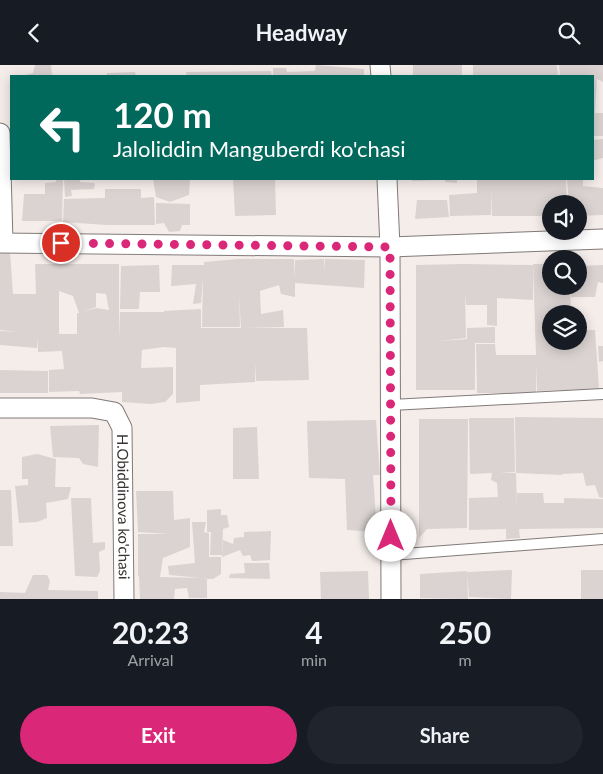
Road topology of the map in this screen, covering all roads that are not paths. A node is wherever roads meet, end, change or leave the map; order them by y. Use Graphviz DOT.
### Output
graph roads {
  1 [pos="0,133"];
  2 [pos="387,180"];
  3 [pos="603,239"];
  4 [pos="1,243"];
  5 [pos="390,247"];
  6 [pos="603,394"];
  7 [pos="391,405"];
  8 [pos="0,408"];
  9 [pos="603,539"];
  10 [pos="391,555"];
  11 [pos="124,599"];
  12 [pos="391,599"];
  1 -- 4 [label="street"];
  2 -- 5 [label="street"];
  3 -- 5 [label="street"];
  4 -- 5 [label="street"];
  5 -- 7 [label="street"];
  6 -- 7 [label="lane"];
  7 -- 10 [label="street"];
  8 -- 11 [label="street, H.Obiddinova ko'chasi"];
  9 -- 10 [label="lane"];
  10 -- 12 [label="street"];
}
